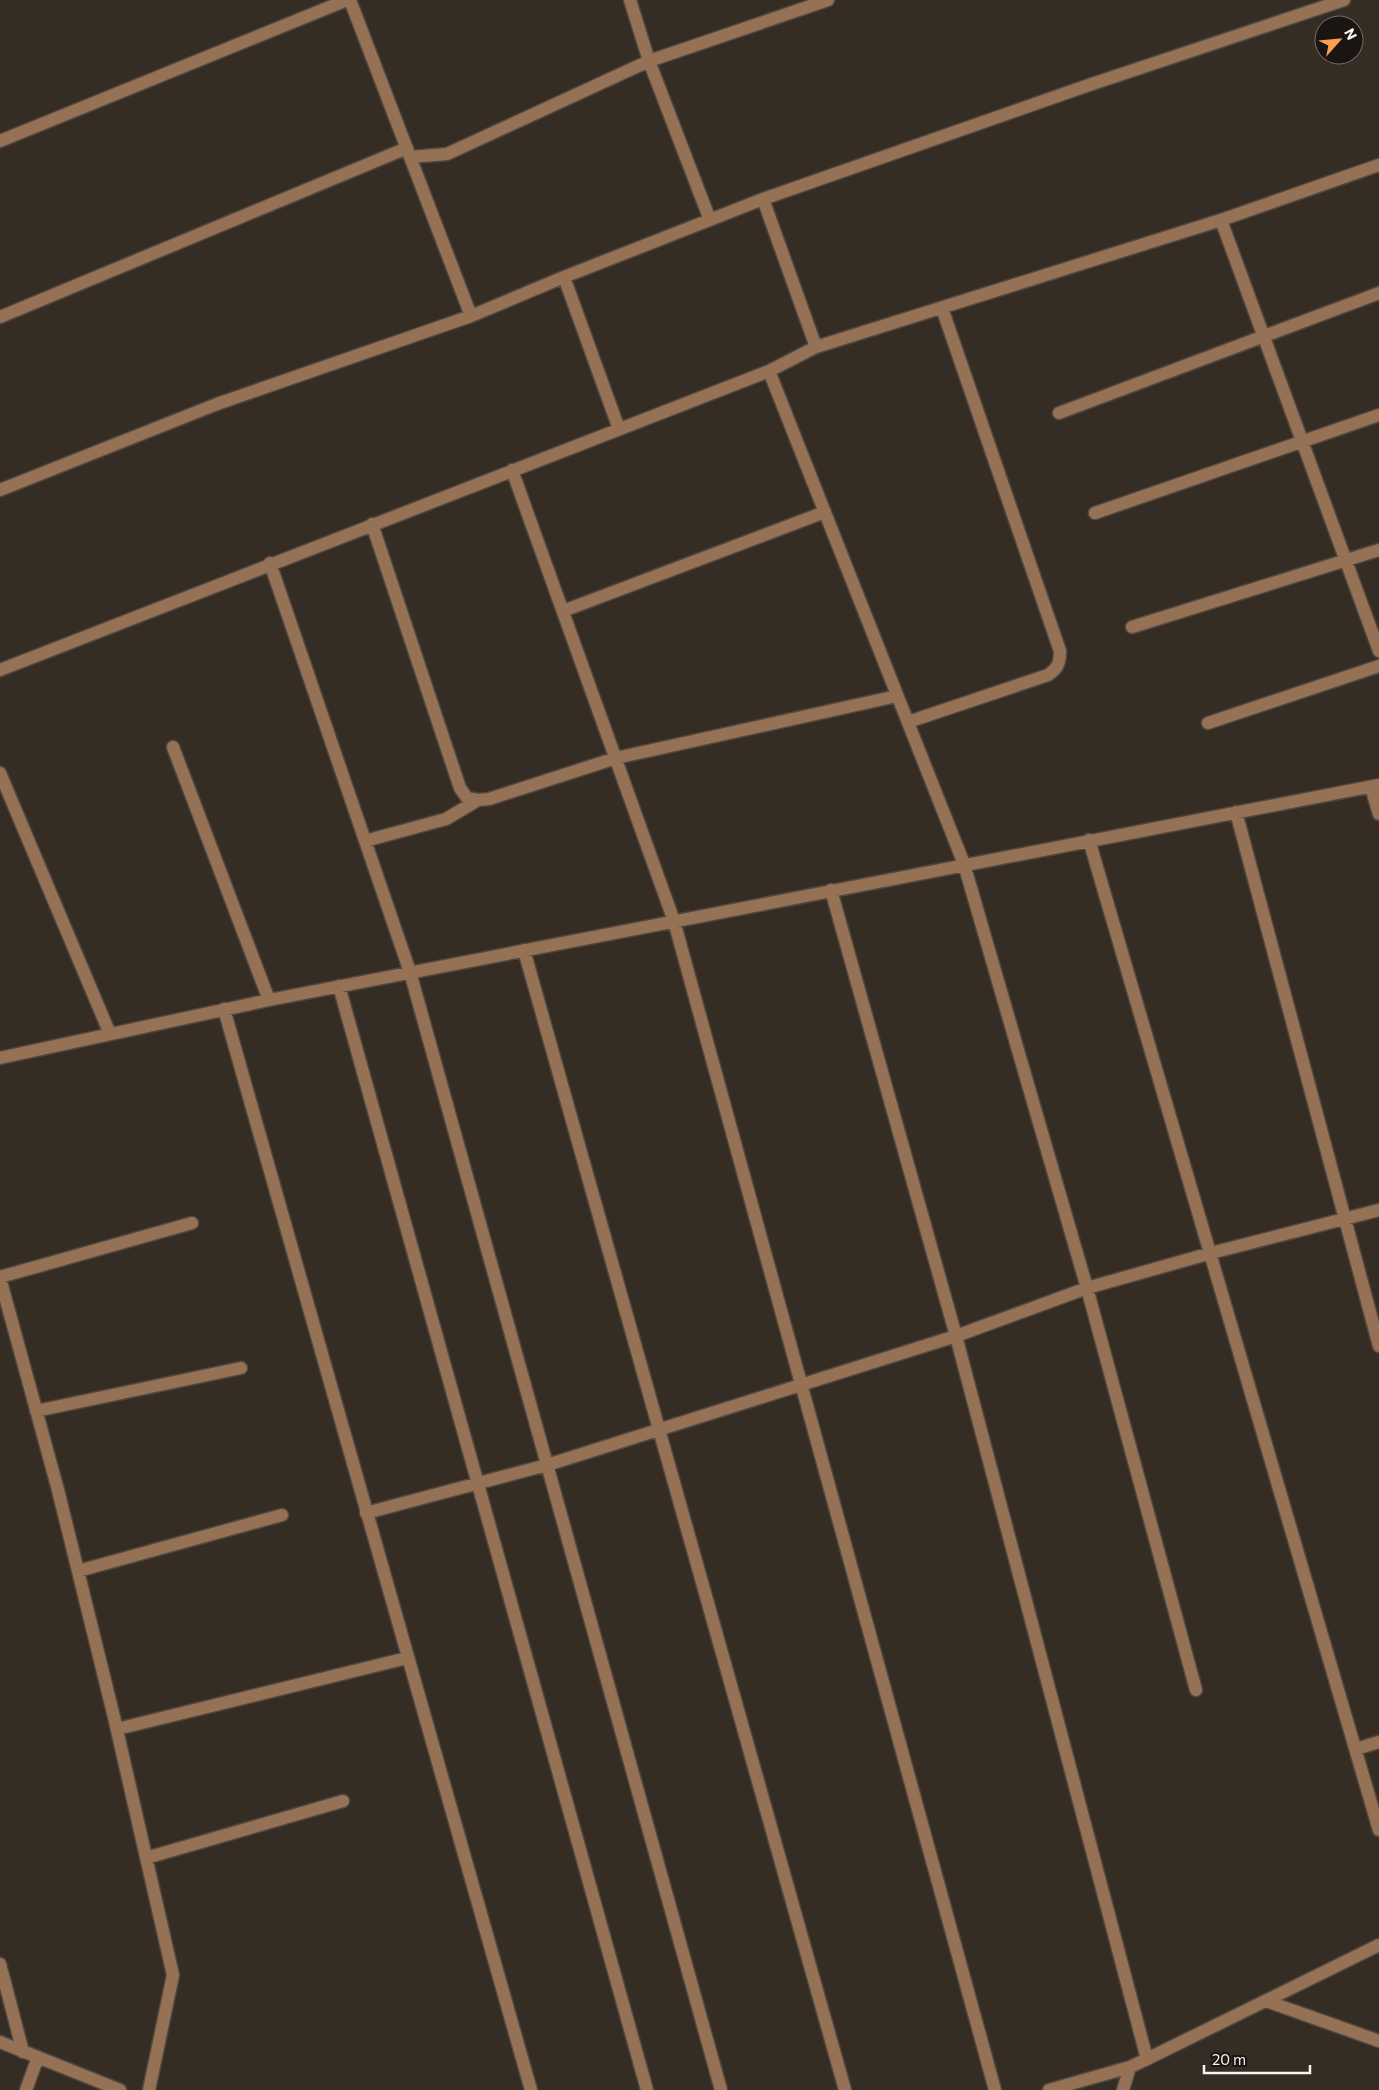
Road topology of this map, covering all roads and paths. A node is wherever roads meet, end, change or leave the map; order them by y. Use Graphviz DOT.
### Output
graph roads {
  1 [pos="349,0"];
  2 [pos="630,0"];
  3 [pos="828,0"];
  4 [pos="1344,0"];
  5 [pos="649,61"];
  6 [pos="0,141"];
  7 [pos="408,152"];
  8 [pos="1379,164"];
  9 [pos="763,199"];
  10 [pos="710,220"];
  11 [pos="1221,220"];
  12 [pos="564,277"];
  13 [pos="1379,293"];
  14 [pos="942,308"];
  15 [pos="471,316"];
  16 [pos="0,317"];
  17 [pos="1263,336"];
  18 [pos="816,347"];
  19 [pos="769,371"];
  20 [pos="1059,413"];
  21 [pos="1379,415"];
  22 [pos="619,429"];
  23 [pos="1302,441"];
  24 [pos="512,470"];
  25 [pos="0,490"];
  26 [pos="825,512"];
  27 [pos="1095,514"];
  28 [pos="372,524"];
  29 [pos="1379,550"];
  30 [pos="1346,561"];
  31 [pos="270,564"];
  32 [pos="562,611"];
  33 [pos="1132,627"];
  34 [pos="1379,651"];
  35 [pos="1379,666"];
  36 [pos="0,670"];
  37 [pos="897,696"];
  38 [pos="908,722"];
  39 [pos="1208,723"];
  40 [pos="173,747"];
  41 [pos="616,758"];
  42 [pos="0,772"];
  43 [pos="1375,786"];
  44 [pos="478,800"];
  45 [pos="1236,812"];
  46 [pos="1379,814"];
  47 [pos="1089,840"];
  48 [pos="365,841"];
  49 [pos="964,864"];
  50 [pos="831,890"];
  51 [pos="674,921"];
  52 [pos="524,950"];
  53 [pos="410,972"];
  54 [pos="339,986"];
  55 [pos="269,1000"];
  56 [pos="224,1009"];
  57 [pos="110,1034"];
  58 [pos="0,1058"];
  59 [pos="1379,1210"];
  60 [pos="1345,1220"];
  61 [pos="192,1223"];
  62 [pos="1211,1253"];
  63 [pos="0,1278"];
  64 [pos="1087,1288"];
  65 [pos="956,1336"];
  66 [pos="1379,1346"];
  67 [pos="241,1368"];
  68 [pos="801,1384"];
  69 [pos="36,1411"];
  70 [pos="659,1429"];
  71 [pos="547,1465"];
  72 [pos="478,1483"];
  73 [pos="366,1513"];
  74 [pos="282,1515"];
  75 [pos="78,1571"];
  76 [pos="407,1658"];
  77 [pos="1196,1690"];
  78 [pos="117,1729"];
  79 [pos="1379,1742"];
  80 [pos="1356,1749"];
  81 [pos="344,1801"];
  82 [pos="1379,1830"];
  83 [pos="146,1858"];
  84 [pos="1379,1945"];
  85 [pos="0,1964"];
  86 [pos="1266,2000"];
  87 [pos="1379,2041"];
  88 [pos="0,2042"];
  89 [pos="23,2052"];
  90 [pos="38,2057"];
  91 [pos="1146,2060"];
  92 [pos="1130,2067"];
  93 [pos="26,2090"];
  94 [pos="120,2090"];
  95 [pos="148,2090"];
  96 [pos="531,2090"];
  97 [pos="647,2090"];
  98 [pos="721,2090"];
  99 [pos="845,2090"];
  100 [pos="995,2090"];
  101 [pos="1049,2090"];
  102 [pos="1123,2090"];
  1 -- 6 [label="street"];
  1 -- 7 [label="street"];
  2 -- 5 [label="street"];
  3 -- 5 [label="street"];
  4 -- 9 [label="street"];
  5 -- 7 [label="street"];
  5 -- 10 [label="street"];
  7 -- 15 [label="street"];
  7 -- 16 [label="street"];
  8 -- 11 [label="street"];
  9 -- 10 [label="street"];
  9 -- 18 [label="street"];
  10 -- 12 [label="street"];
  11 -- 14 [label="street"];
  11 -- 17 [label="street"];
  12 -- 15 [label="street"];
  12 -- 22 [label="street"];
  13 -- 17 [label="street"];
  14 -- 18 [label="street"];
  14 -- 38 [label="street"];
  15 -- 25 [label="street"];
  17 -- 20 [label="street"];
  17 -- 23 [label="street"];
  18 -- 19 [label="street"];
  19 -- 22 [label="street"];
  19 -- 26 [label="street"];
  21 -- 23 [label="street"];
  22 -- 24 [label="street"];
  23 -- 27 [label="street"];
  23 -- 30 [label="street"];
  24 -- 28 [label="street"];
  24 -- 32 [label="street"];
  26 -- 32 [label="street"];
  26 -- 37 [label="street"];
  28 -- 31 [label="street"];
  28 -- 44 [label="street"];
  29 -- 30 [label="street"];
  30 -- 33 [label="street"];
  30 -- 34 [label="street"];
  31 -- 36 [label="street"];
  31 -- 48 [label="street"];
  32 -- 41 [label="street"];
  35 -- 39 [label="street"];
  37 -- 38 [label="street"];
  37 -- 41 [label="street"];
  38 -- 49 [label="street"];
  40 -- 55 [label="street"];
  41 -- 44 [label="street"];
  41 -- 51 [label="street"];
  42 -- 57 [label="street"];
  43 -- 45 [label="street"];
  43 -- 46 [label="street"];
  44 -- 48 [label="street"];
  45 -- 47 [label="street"];
  45 -- 60 [label="street"];
  47 -- 49 [label="street"];
  47 -- 62 [label="street"];
  48 -- 53 [label="street"];
  49 -- 50 [label="street"];
  49 -- 64 [label="street"];
  50 -- 51 [label="street"];
  50 -- 65 [label="street"];
  51 -- 52 [label="street"];
  51 -- 68 [label="street"];
  52 -- 53 [label="street"];
  52 -- 70 [label="street"];
  53 -- 54 [label="street"];
  53 -- 71 [label="street"];
  54 -- 55 [label="street"];
  54 -- 72 [label="street"];
  55 -- 56 [label="street"];
  56 -- 57 [label="street"];
  56 -- 73 [label="street"];
  57 -- 58 [label="street"];
  59 -- 60 [label="street"];
  60 -- 62 [label="street"];
  60 -- 66 [label="street"];
  61 -- 63 [label="street"];
  62 -- 64 [label="street"];
  62 -- 80 [label="street"];
  63 -- 69 [label="street"];
  64 -- 65 [label="street"];
  64 -- 77 [label="street"];
  65 -- 68 [label="street"];
  65 -- 91 [label="street"];
  67 -- 69 [label="street"];
  68 -- 70 [label="street"];
  68 -- 100 [label="street"];
  69 -- 75 [label="street"];
  70 -- 71 [label="street"];
  70 -- 99 [label="street"];
  71 -- 72 [label="street"];
  71 -- 98 [label="street"];
  72 -- 73 [label="street"];
  72 -- 97 [label="street"];
  73 -- 76 [label="street"];
  74 -- 75 [label="street"];
  75 -- 78 [label="street"];
  76 -- 78 [label="street"];
  76 -- 96 [label="street"];
  78 -- 83 [label="street"];
  79 -- 80 [label="street"];
  80 -- 82 [label="street"];
  81 -- 83 [label="street"];
  83 -- 95 [label="street"];
  84 -- 86 [label="street"];
  85 -- 89 [label="street"];
  86 -- 87 [label="street"];
  86 -- 91 [label="street"];
  88 -- 89 [label="street"];
  89 -- 90 [label="street"];
  90 -- 93 [label="street"];
  90 -- 94 [label="street"];
  91 -- 92 [label="street"];
  92 -- 101 [label="street"];
  92 -- 102 [label="street"];
}
